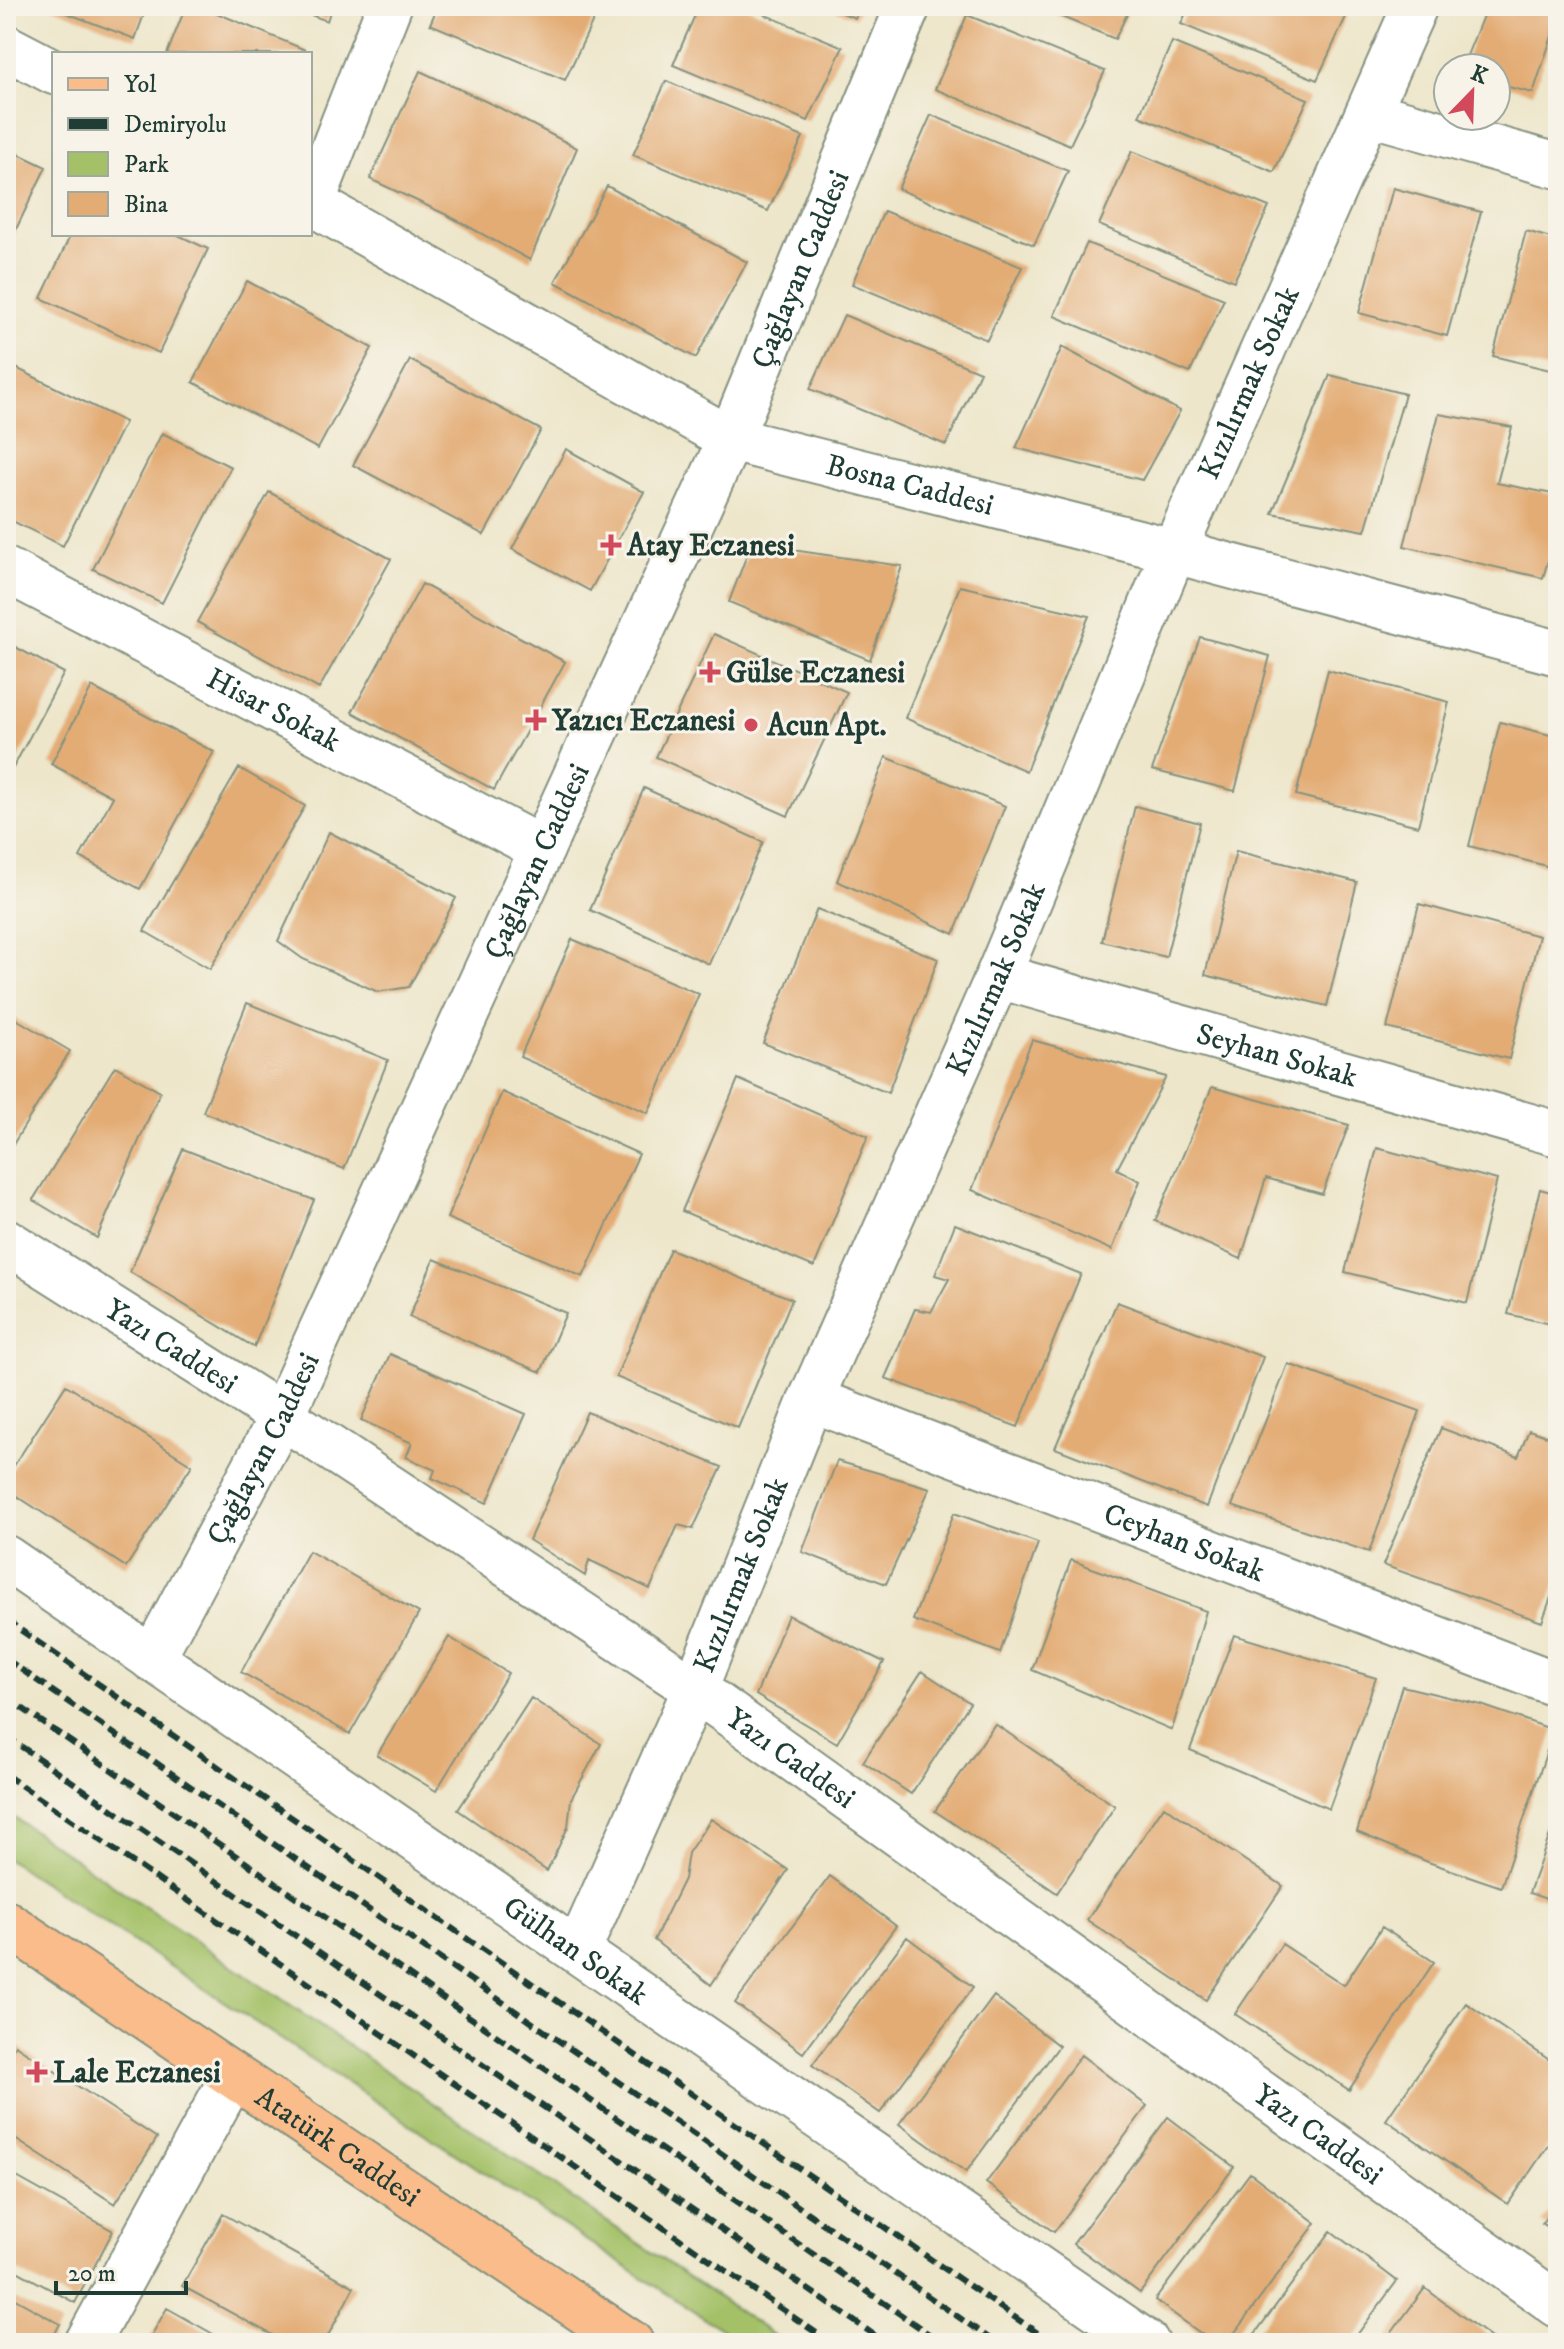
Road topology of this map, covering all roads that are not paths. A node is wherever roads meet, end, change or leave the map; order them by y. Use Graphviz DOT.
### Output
graph roads {
  1 [pos="389,6"];
  2 [pos="908,6"];
  3 [pos="1415,6"];
  4 [pos="6,47"];
  5 [pos="52,71"];
  6 [pos="1368,113"];
  7 [pos="1558,166"];
  8 [pos="312,199"];
  9 [pos="312,203"];
  10 [pos="730,439"];
  11 [pos="1174,551"];
  12 [pos="6,570"];
  13 [pos="1558,653"];
  14 [pos="542,849"];
  15 [pos="998,976"];
  16 [pos="1558,1134"];
  17 [pos="6,1241"];
  18 [pos="811,1399"];
  19 [pos="282,1416"];
  20 [pos="6,1558"];
  21 [pos="152,1659"];
  22 [pos="1558,1685"];
  23 [pos="695,1689"];
  24 [pos="6,1923"];
  25 [pos="578,1951"];
  26 [pos="233,2076"];
  27 [pos="1558,2305"];
  28 [pos="611,2337"];
  29 [pos="87,2343"];
  30 [pos="1147,2343"];
  1 -- 8 [label="street"];
  2 -- 10 [label="street, Çağlayan Caddesi"];
  3 -- 6 [label="street, Kızılırmak Sokak"];
  4 -- 5 [label="street"];
  6 -- 7 [label="street"];
  6 -- 11 [label="street, Kızılırmak Sokak"];
  9 -- 10 [label="street, Bosna Caddesi"];
  10 -- 11 [label="street, Bosna Caddesi"];
  10 -- 14 [label="street, Çağlayan Caddesi"];
  11 -- 13 [label="street, Bosna Caddesi"];
  11 -- 15 [label="street, Kızılırmak Sokak"];
  12 -- 14 [label="street, Hisar Sokak"];
  14 -- 19 [label="street, Çağlayan Caddesi"];
  15 -- 16 [label="street, Seyhan Sokak"];
  15 -- 18 [label="street, Kızılırmak Sokak"];
  17 -- 19 [label="street, Yazı Caddesi"];
  18 -- 22 [label="street, Ceyhan Sokak"];
  18 -- 23 [label="street, Kızılırmak Sokak"];
  19 -- 21 [label="street, Çağlayan Caddesi"];
  19 -- 23 [label="street, Yazı Caddesi"];
  20 -- 21 [label="street, Gülhan Sokak"];
  21 -- 25 [label="street, Gülhan Sokak"];
  23 -- 25 [label="street, Kızılırmak Sokak"];
  23 -- 27 [label="street, Yazı Caddesi"];
  24 -- 26 [label="main road, Atatürk Caddesi"];
  25 -- 30 [label="street, Gülhan Sokak"];
  26 -- 28 [label="main road, Atatürk Caddesi"];
  26 -- 29 [label="street"];
}
